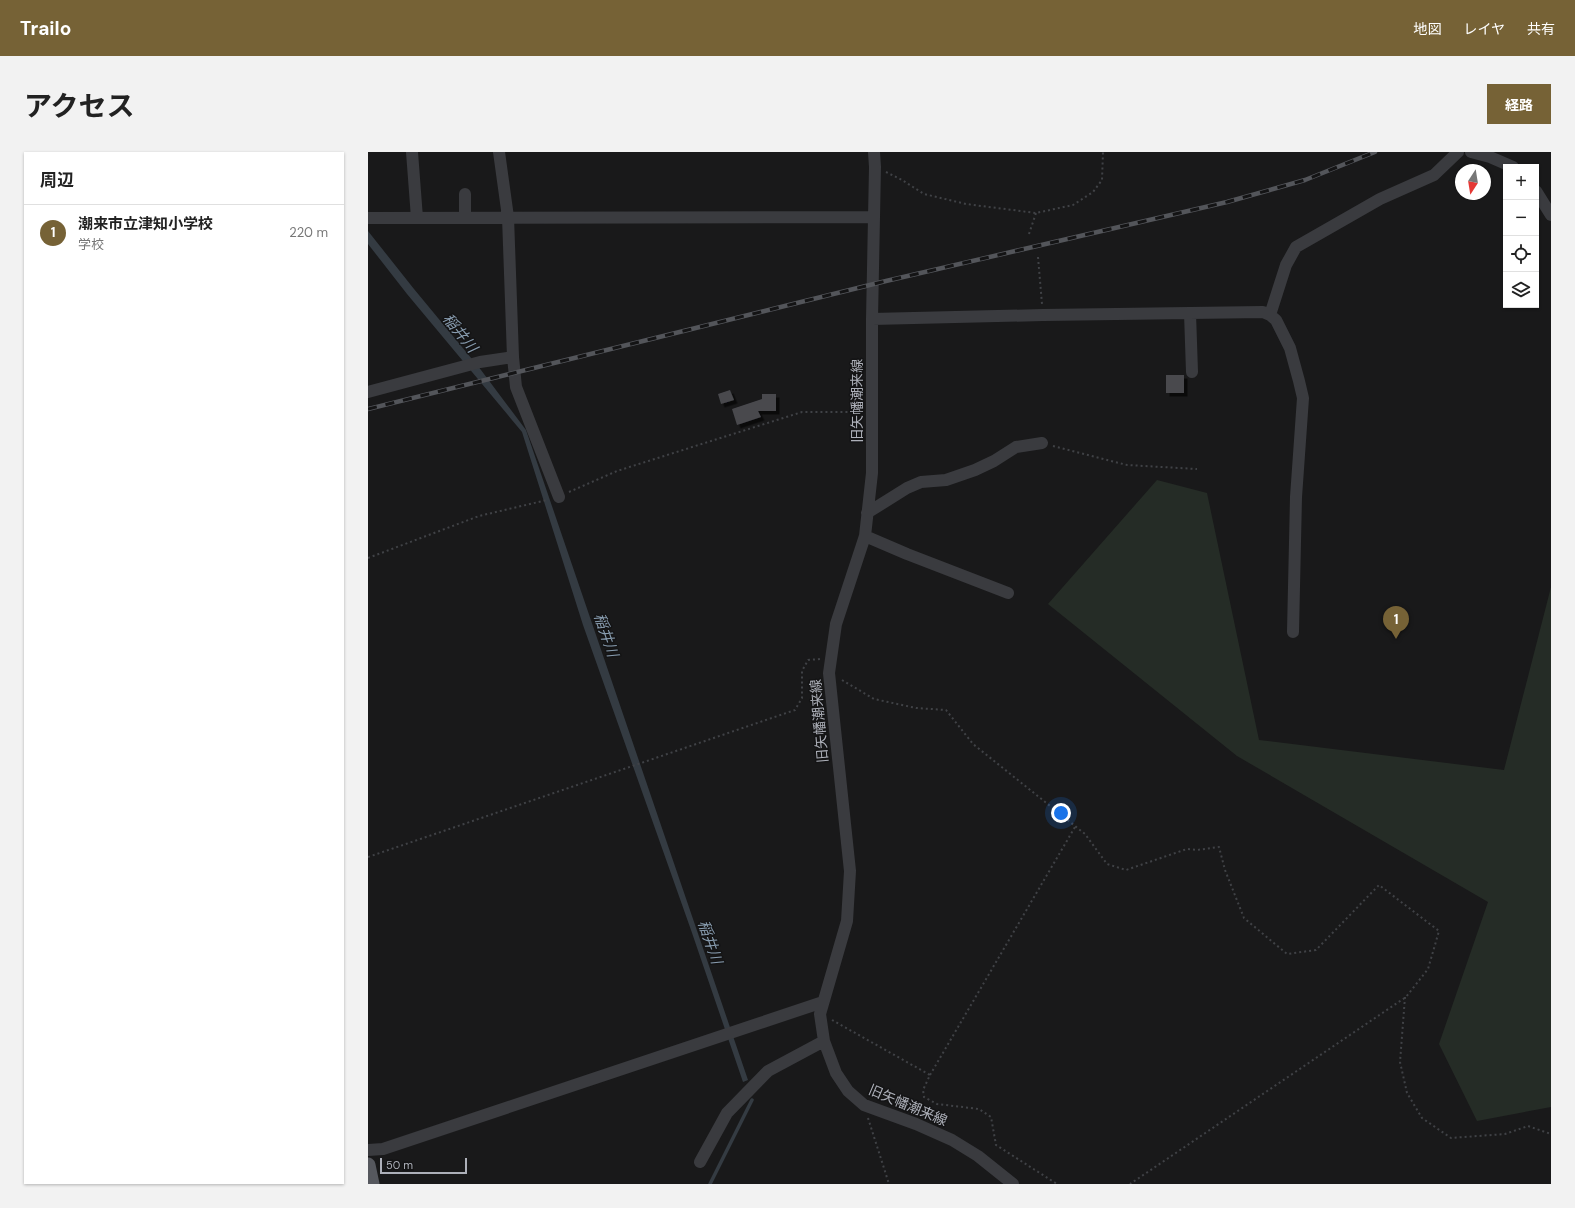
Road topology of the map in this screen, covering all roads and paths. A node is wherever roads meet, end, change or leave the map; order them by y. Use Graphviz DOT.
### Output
graph roads {
  1 [pos="412,152"];
  2 [pos="499,152"];
  3 [pos="874,152"];
  4 [pos="1103,152"];
  5 [pos="1458,152"];
  6 [pos="1471,152"];
  7 [pos="1505,164"];
  8 [pos="875,167"];
  9 [pos="466,194"];
  10 [pos="1539,196"];
  11 [pos="1036,213"];
  12 [pos="1551,215"];
  13 [pos="508,217"];
  14 [pos="874,217"];
  15 [pos="368,218"];
  16 [pos="416,218"];
  17 [pos="466,218"];
  18 [pos="1029,234"];
  19 [pos="1038,257"];
  20 [pos="1190,313"];
  21 [pos="1043,315"];
  22 [pos="1270,315"];
  23 [pos="872,319"];
  24 [pos="513,357"];
  25 [pos="1192,372"];
  26 [pos="368,392"];
  27 [pos="872,412"];
  28 [pos="1042,443"];
  29 [pos="1197,468"];
  30 [pos="556,498"];
  31 [pos="867,513"];
  32 [pos="865,536"];
  33 [pos="368,558"];
  34 [pos="1008,593"];
  35 [pos="1293,632"];
  36 [pos="831,659"];
  37 [pos="829,673"];
  38 [pos="1075,827"];
  39 [pos="368,857"];
  40 [pos="1406,997"];
  41 [pos="822,1008"];
  42 [pos="824,1041"];
  43 [pos="930,1076"];
  44 [pos="864,1105"];
  45 [pos="1551,1134"];
  46 [pos="368,1150"];
  47 [pos="700,1162"];
  48 [pos="368,1165"];
  49 [pos="372,1184"];
  50 [pos="889,1184"];
  51 [pos="1013,1184"];
  52 [pos="1057,1184"];
  53 [pos="1130,1184"];
  1 -- 16 [label="street"];
  2 -- 13 [label="street"];
  3 -- 8 [label="street, 旧矢幡潮来線"];
  4 -- 11 [label="path"];
  5 -- 22 [label="street"];
  6 -- 7 [label="street"];
  8 -- 11 [label="path"];
  8 -- 14 [label="street, 旧矢幡潮来線"];
  9 -- 17 [label="street"];
  10 -- 12 [label="street"];
  11 -- 18 [label="path"];
  13 -- 14 [label="street"];
  13 -- 17 [label="street"];
  13 -- 24 [label="street"];
  14 -- 23 [label="street, 旧矢幡潮来線"];
  15 -- 16 [label="street"];
  16 -- 17 [label="street"];
  19 -- 21 [label="path"];
  20 -- 21 [label="street"];
  20 -- 22 [label="street"];
  20 -- 25 [label="street"];
  21 -- 23 [label="street"];
  22 -- 35 [label="street"];
  23 -- 27 [label="street, 旧矢幡潮来線"];
  24 -- 26 [label="street"];
  24 -- 30 [label="street"];
  27 -- 30 [label="path"];
  27 -- 31 [label="street, 旧矢幡潮来線"];
  28 -- 29 [label="path"];
  28 -- 31 [label="street"];
  30 -- 33 [label="path"];
  31 -- 32 [label="street, 旧矢幡潮来線"];
  32 -- 34 [label="street"];
  32 -- 36 [label="street, 旧矢幡潮来線"];
  36 -- 37 [label="street, 旧矢幡潮来線"];
  36 -- 39 [label="path"];
  37 -- 38 [label="path"];
  37 -- 41 [label="street, 旧矢幡潮来線"];
  38 -- 40 [label="path"];
  38 -- 43 [label="path"];
  40 -- 45 [label="path"];
  40 -- 53 [label="path"];
  41 -- 42 [label="street, 旧矢幡潮来線"];
  41 -- 43 [label="path"];
  41 -- 46 [label="street"];
  42 -- 44 [label="street, 旧矢幡潮来線"];
  42 -- 47 [label="street"];
  43 -- 52 [label="path"];
  44 -- 50 [label="path"];
  44 -- 51 [label="street, 旧矢幡潮来線"];
  48 -- 49 [label="main road"];
}
